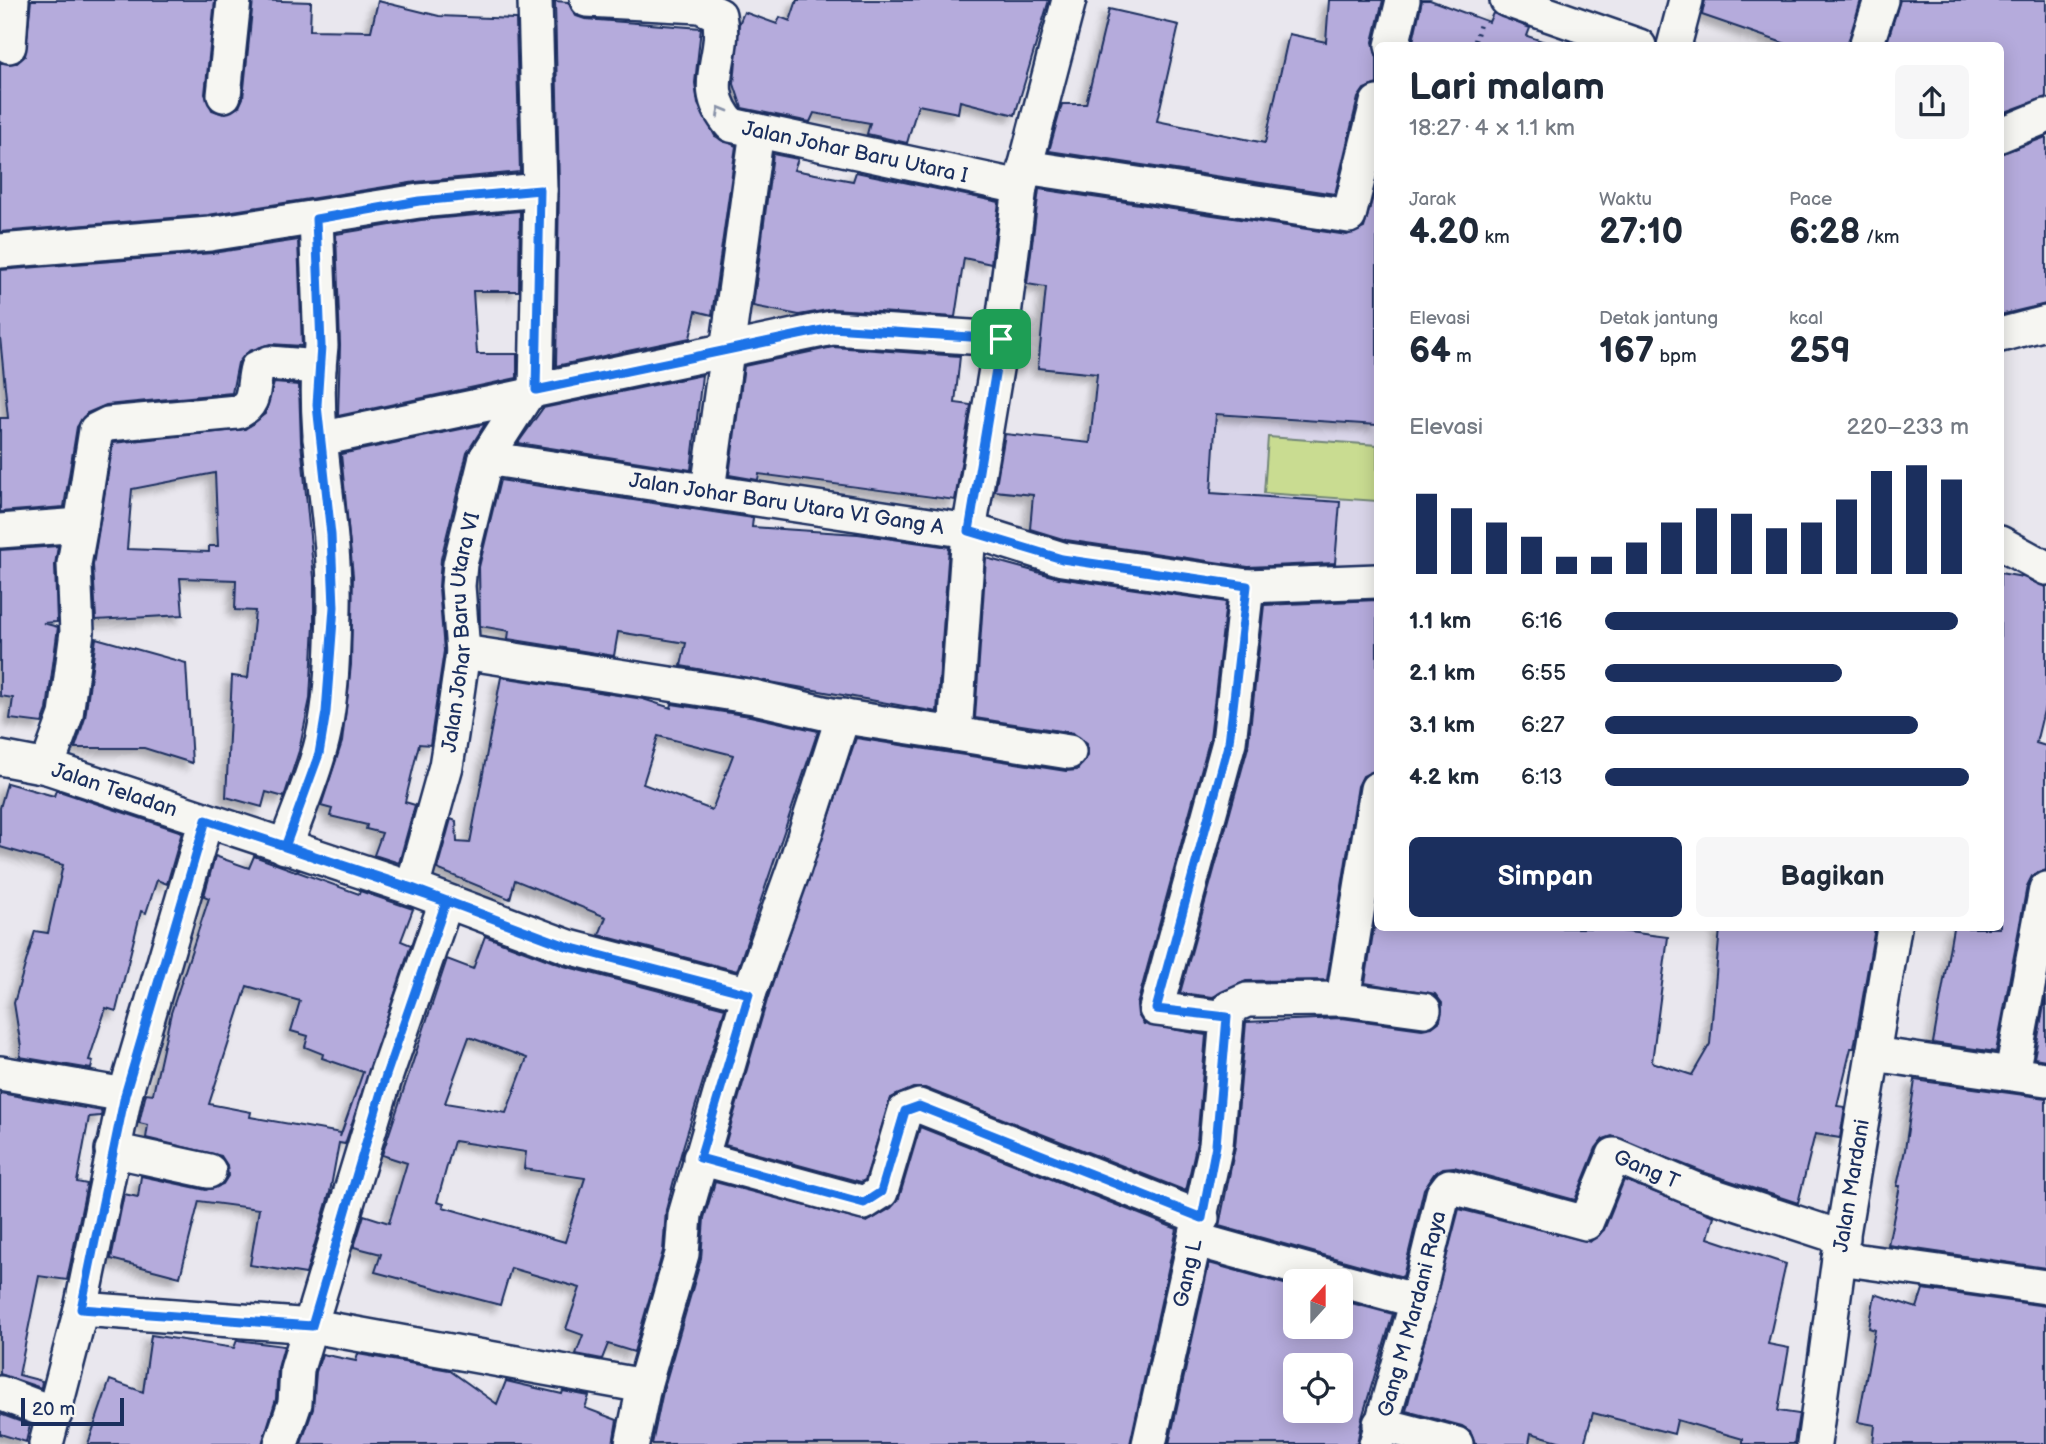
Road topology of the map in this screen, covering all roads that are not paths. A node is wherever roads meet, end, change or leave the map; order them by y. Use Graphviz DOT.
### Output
graph roads {
  1 [pos="12,0"];
  2 [pos="234,0"];
  3 [pos="535,0"];
  4 [pos="587,0"];
  5 [pos="1069,0"];
  6 [pos="1403,0"];
  7 [pos="1507,0"];
  8 [pos="1686,0"];
  9 [pos="1881,0"];
  10 [pos="1393,42"];
  11 [pos="1628,42"];
  12 [pos="1675,42"];
  13 [pos="1867,42"];
  14 [pos="9,46"];
  15 [pos="225,95"];
  16 [pos="1374,115"];
  17 [pos="2046,116"];
  18 [pos="757,131"];
  19 [pos="2004,133"];
  20 [pos="1022,177"];
  21 [pos="540,190"];
  22 [pos="316,219"];
  23 [pos="0,251"];
  24 [pos="2046,323"];
  25 [pos="2004,334"];
  26 [pos="1001,339"];
  27 [pos="727,348"];
  28 [pos="319,367"];
  29 [pos="531,393"];
  30 [pos="320,439"];
  31 [pos="486,458"];
  32 [pos="708,490"];
  33 [pos="81,525"];
  34 [pos="0,531"];
  35 [pos="969,531"];
  36 [pos="2004,545"];
  37 [pos="2046,568"];
  38 [pos="1374,581"];
  39 [pos="1247,586"];
  40 [pos="463,652"];
  41 [pos="843,716"];
  42 [pos="955,734"];
  43 [pos="1069,752"];
  44 [pos="0,758"];
  45 [pos="47,767"];
  46 [pos="1374,808"];
  47 [pos="206,820"];
  48 [pos="285,847"];
  49 [pos="412,888"];
  50 [pos="2046,889"];
  51 [pos="446,902"];
  52 [pos="1894,931"];
  53 [pos="749,994"];
  54 [pos="1343,999"];
  55 [pos="1424,1010"];
  56 [pos="1227,1017"];
  57 [pos="1873,1054"];
  58 [pos="0,1073"];
  59 [pos="2012,1073"];
  60 [pos="2046,1079"];
  61 [pos="125,1095"];
  62 [pos="113,1150"];
  63 [pos="700,1158"];
  64 [pos="209,1171"];
  65 [pos="1449,1186"];
  66 [pos="1200,1229"];
  67 [pos="1841,1248"];
  68 [pos="2046,1287"];
  69 [pos="1417,1301"];
  70 [pos="81,1309"];
  71 [pos="312,1326"];
  72 [pos="644,1386"];
  73 [pos="0,1393"];
  74 [pos="50,1429"];
  75 [pos="1378,1434"];
  76 [pos="281,1444"];
  77 [pos="632,1444"];
  78 [pos="1149,1444"];
  79 [pos="1457,1444"];
  80 [pos="1814,1444"];
  1 -- 14 [label="street"];
  2 -- 15 [label="street"];
  3 -- 21 [label="street"];
  18 -- 4 [label="street, Jalan Johar Baru Utara I, one-way"];
  5 -- 20 [label="street"];
  6 -- 10 [label="street"];
  7 -- 11 [label="street"];
  8 -- 12 [label="street"];
  9 -- 13 [label="street"];
  16 -- 20 [label="street, Jalan Johar Baru Utara I"];
  17 -- 19 [label="street"];
  18 -- 20 [label="street, Jalan Johar Baru Utara I"];
  18 -- 27 [label="street"];
  20 -- 26 [label="street"];
  21 -- 22 [label="street"];
  21 -- 29 [label="street"];
  22 -- 23 [label="street"];
  22 -- 28 [label="street"];
  24 -- 25 [label="street"];
  26 -- 27 [label="street"];
  26 -- 35 [label="street"];
  27 -- 29 [label="street"];
  27 -- 32 [label="street"];
  28 -- 30 [label="street"];
  28 -- 33 [label="street"];
  29 -- 30 [label="street"];
  29 -- 31 [label="street, Jalan Johar Baru Utara VI"];
  30 -- 48 [label="street"];
  31 -- 32 [label="street, Jalan Johar Baru Utara VI Gang A"];
  31 -- 40 [label="street, Jalan Johar Baru Utara VI"];
  32 -- 35 [label="street, Jalan Johar Baru Utara VI Gang A"];
  33 -- 34 [label="street"];
  33 -- 45 [label="street"];
  35 -- 39 [label="street, Jalan Johar Baru Utara VI Gang A"];
  35 -- 42 [label="street"];
  36 -- 37 [label="street"];
  38 -- 39 [label="street, Jalan Johar Baru Utara VI Gang A"];
  39 -- 56 [label="street"];
  40 -- 41 [label="street"];
  40 -- 49 [label="street, Jalan Johar Baru Utara VI"];
  41 -- 42 [label="street"];
  41 -- 53 [label="street"];
  42 -- 43 [label="street"];
  44 -- 45 [label="street, Jalan Teladan"];
  45 -- 47 [label="street, Jalan Teladan"];
  46 -- 54 [label="street"];
  47 -- 48 [label="street, Jalan Teladan"];
  47 -- 61 [label="street"];
  48 -- 49 [label="street, Jalan Teladan"];
  49 -- 51 [label="street, Jalan Teladan"];
  50 -- 59 [label="street"];
  51 -- 53 [label="street, Jalan Teladan"];
  51 -- 71 [label="street"];
  52 -- 57 [label="street, Jalan Mardani"];
  53 -- 63 [label="street"];
  54 -- 55 [label="street"];
  54 -- 56 [label="street"];
  56 -- 66 [label="street, Gang L"];
  57 -- 59 [label="street"];
  57 -- 67 [label="street, Jalan Mardani"];
  58 -- 61 [label="street"];
  59 -- 60 [label="street"];
  61 -- 62 [label="street"];
  62 -- 64 [label="street"];
  62 -- 70 [label="street"];
  63 -- 66 [label="street"];
  63 -- 72 [label="street"];
  65 -- 67 [label="street, Gang T"];
  65 -- 69 [label="street, Gang M Mardani Raya"];
  66 -- 69 [label="street"];
  66 -- 78 [label="street, Gang L"];
  67 -- 68 [label="street"];
  67 -- 80 [label="street, Jalan Mardani"];
  69 -- 75 [label="street, Gang M Mardani Raya"];
  70 -- 71 [label="street"];
  70 -- 74 [label="street"];
  71 -- 72 [label="street"];
  71 -- 76 [label="street"];
  72 -- 77 [label="street"];
  73 -- 74 [label="street"];
  75 -- 79 [label="street"];
}
